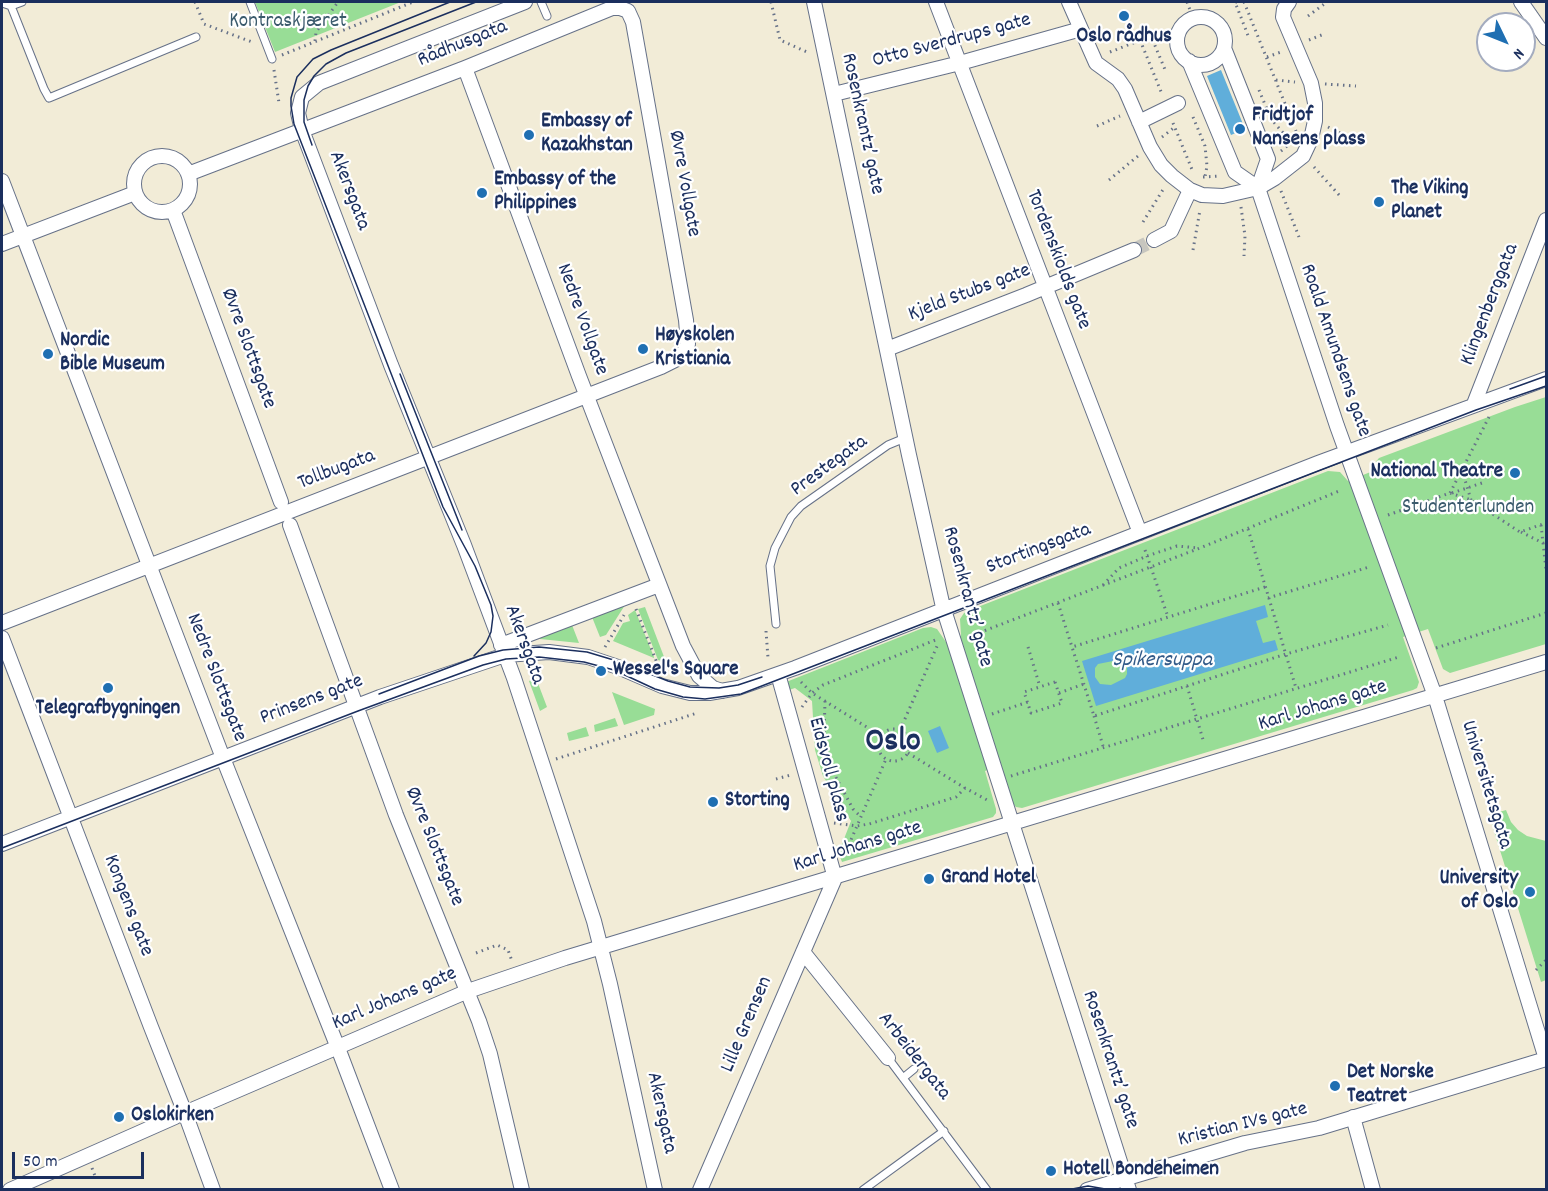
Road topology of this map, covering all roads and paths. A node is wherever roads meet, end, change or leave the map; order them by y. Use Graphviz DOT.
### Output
graph roads {
  1 [pos="22,2"];
  2 [pos="195,2"];
  3 [pos="250,2"];
  4 [pos="338,2"];
  5 [pos="413,2"];
  6 [pos="525,2"];
  7 [pos="541,2"];
  8 [pos="771,2"];
  9 [pos="814,2"];
  10 [pos="936,2"];
  11 [pos="1070,2"];
  12 [pos="1186,2"];
  13 [pos="1236,2"];
  14 [pos="1244,2"];
  15 [pos="1289,2"];
  16 [pos="1327,2"];
  17 [pos="1521,2"];
  18 [pos="2,3"];
  19 [pos="11,6"];
  20 [pos="1248,12"];
  21 [pos="547,16"];
  22 [pos="1308,16"];
  23 [pos="1193,18"];
  24 [pos="633,22"];
  25 [pos="1082,29"];
  26 [pos="196,37"];
  27 [pos="1249,38"];
  28 [pos="1546,38"];
  29 [pos="315,41"];
  30 [pos="268,48"];
  31 [pos="1224,48"];
  32 [pos="807,52"];
  33 [pos="1110,52"];
  34 [pos="272,59"];
  35 [pos="1189,61"];
  36 [pos="960,63"];
  37 [pos="465,68"];
  38 [pos="1166,72"];
  39 [pos="1259,90"];
  40 [pos="834,94"];
  41 [pos="1178,103"];
  42 [pos="279,104"];
  43 [pos="1193,116"];
  44 [pos="1139,122"];
  45 [pos="302,130"];
  46 [pos="1284,135"];
  47 [pos="1207,166"];
  48 [pos="188,174"];
  49 [pos="1275,178"];
  50 [pos="2,181"];
  51 [pos="1258,188"];
  52 [pos="1190,190"];
  53 [pos="135,193"];
  54 [pos="1239,194"];
  55 [pos="173,210"];
  56 [pos="1546,220"];
  57 [pos="23,235"];
  58 [pos="1299,237"];
  59 [pos="1154,240"];
  60 [pos="2,244"];
  61 [pos="1134,250"];
  62 [pos="1244,256"];
  63 [pos="1045,287"];
  64 [pos="887,349"];
  65 [pos="684,352"];
  66 [pos="1546,379"];
  67 [pos="587,396"];
  68 [pos="1474,405"];
  69 [pos="1488,417"];
  70 [pos="905,438"];
  71 [pos="1347,452"];
  72 [pos="429,458"];
  73 [pos="1461,469"];
  74 [pos="1485,482"];
  75 [pos="1467,487"];
  76 [pos="1339,491"];
  77 [pos="1450,493"];
  78 [pos="1471,500"];
  79 [pos="282,502"];
  80 [pos="1388,515"];
  81 [pos="1546,523"];
  82 [pos="290,525"];
  83 [pos="1541,525"];
  84 [pos="1248,529"];
  85 [pos="1520,532"];
  86 [pos="1140,533"];
  87 [pos="1546,544"];
  88 [pos="1200,548"];
  89 [pos="1144,550"];
  90 [pos="1147,556"];
  91 [pos="149,565"];
  92 [pos="1151,567"];
  93 [pos="1369,567"];
  94 [pos="1546,569"];
  95 [pos="659,585"];
  96 [pos="1102,586"];
  97 [pos="1265,587"];
  98 [pos="643,591"];
  99 [pos="1268,598"];
  100 [pos="1058,603"];
  101 [pos="944,609"];
  102 [pos="637,610"];
  103 [pos="1546,613"];
  104 [pos="1168,617"];
  105 [pos="2,623"];
  106 [pos="776,624"];
  107 [pos="1388,625"];
  108 [pos="766,628"];
  109 [pos="2,638"];
  110 [pos="966,638"];
  111 [pos="1028,646"];
  112 [pos="605,647"];
  113 [pos="1072,647"];
  114 [pos="1436,648"];
  115 [pos="503,650"];
  116 [pos="1286,654"];
  117 [pos="1400,657"];
  118 [pos="768,658"];
  119 [pos="1546,662"];
  120 [pos="657,663"];
  121 [pos="778,674"];
  122 [pos="799,680"];
  123 [pos="1084,684"];
  124 [pos="1187,686"];
  125 [pos="1040,687"];
  126 [pos="1296,688"];
  127 [pos="722,691"];
  128 [pos="812,693"];
  129 [pos="1059,693"];
  130 [pos="1435,696"];
  131 [pos="825,701"];
  132 [pos="1028,702"];
  133 [pos="356,707"];
  134 [pos="697,713"];
  135 [pos="991,714"];
  136 [pos="1094,716"];
  137 [pos="1196,718"];
  138 [pos="792,721"];
  139 [pos="900,730"];
  140 [pos="881,736"];
  141 [pos="1204,743"];
  142 [pos="1103,747"];
  143 [pos="908,753"];
  144 [pos="223,758"];
  145 [pos="886,759"];
  146 [pos="542,763"];
  147 [pos="792,774"];
  148 [pos="1011,776"];
  149 [pos="776,779"];
  150 [pos="965,789"];
  151 [pos="990,801"];
  152 [pos="861,817"];
  153 [pos="71,818"];
  154 [pos="818,821"];
  155 [pos="1011,823"];
  156 [pos="857,826"];
  157 [pos="2,844"];
  158 [pos="835,878"];
  159 [pos="601,948"];
  160 [pos="803,952"];
  161 [pos="476,953"];
  162 [pos="1546,960"];
  163 [pos="1546,967"];
  164 [pos="516,975"];
  165 [pos="468,991"];
  166 [pos="339,1048"];
  167 [pos="888,1058"];
  168 [pos="1546,1059"];
  169 [pos="914,1069"];
  170 [pos="903,1078"];
  171 [pos="194,1109"];
  172 [pos="175,1117"];
  173 [pos="1353,1117"];
  174 [pos="944,1131"];
  175 [pos="1127,1184"];
  176 [pos="10,1190"];
  177 [pos="213,1190"];
  178 [pos="392,1190"];
  179 [pos="522,1190"];
  180 [pos="655,1190"];
  181 [pos="700,1190"];
  182 [pos="863,1190"];
  183 [pos="987,1190"];
  184 [pos="1087,1190"];
  185 [pos="1373,1190"];
  1 -- 19 [label="lane"];
  2 -- 30 [label="path"];
  3 -- 30 [label="lane"];
  4 -- 29 [label="path"];
  5 -- 29 [label="path"];
  6 -- 45 [label="street, Rådhusgata"];
  7 -- 21 [label="lane"];
  8 -- 32 [label="path"];
  9 -- 40 [label="street, Rosenkrantz’ gate"];
  10 -- 36 [label="street, Tordenskiolds gate"];
  11 -- 25 [label="street"];
  12 -- 23 [label="path"];
  13 -- 27 [label="path"];
  14 -- 20 [label="path"];
  15 -- 49 [label="street"];
  16 -- 22 [label="path"];
  17 -- 28 [label="street"];
  18 -- 19 [label="lane"];
  19 -- 26 [label="lane"];
  23 -- 31 [label="street"];
  23 -- 35 [label="street"];
  24 -- 37 [label="street, Rådhusgata"];
  24 -- 65 [label="street, Øvre Vollgate"];
  25 -- 36 [label="street, Otto Sverdrups gate"];
  25 -- 44 [label="street"];
  29 -- 34 [label="path"];
  30 -- 34 [label="lane"];
  31 -- 35 [label="street"];
  31 -- 51 [label="street"];
  33 -- 38 [label="path"];
  34 -- 42 [label="path"];
  35 -- 51 [label="street"];
  36 -- 40 [label="street, Otto Sverdrups gate"];
  36 -- 63 [label="street, Tordenskiolds gate"];
  37 -- 45 [label="street, Rådhusgata"];
  37 -- 67 [label="street, Nedre Vollgate"];
  39 -- 46 [label="path"];
  40 -- 64 [label="street, Rosenkrantz’ gate"];
  41 -- 44 [label="street"];
  43 -- 47 [label="path"];
  44 -- 52 [label="street"];
  45 -- 48 [label="street, Rådhusgata"];
  45 -- 72 [label="street, Akersgata"];
  48 -- 53 [label="street"];
  48 -- 55 [label="street"];
  49 -- 51 [label="street"];
  49 -- 58 [label="path"];
  50 -- 57 [label="street, Nedre Slottsgate"];
  51 -- 54 [label="street"];
  51 -- 71 [label="street, Roald Amundsens gate"];
  52 -- 54 [label="street"];
  52 -- 59 [label="street"];
  53 -- 55 [label="street"];
  53 -- 57 [label="street"];
  54 -- 62 [label="path"];
  55 -- 79 [label="street, Øvre Slottsgate"];
  56 -- 68 [label="street, Klingenberggata"];
  57 -- 60 [label="street"];
  57 -- 91 [label="street, Nedre Slottsgate"];
  61 -- 63 [label="street, Kjeld Stubs gate"];
  63 -- 64 [label="street, Kjeld Stubs gate"];
  63 -- 86 [label="street, Tordenskiolds gate"];
  64 -- 70 [label="street, Rosenkrantz’ gate"];
  65 -- 67 [label="street, Tollbugata"];
  66 -- 68 [label="street, Stortingsgata"];
  67 -- 72 [label="street, Tollbugata"];
  67 -- 95 [label="street, Nedre Vollgate"];
  68 -- 71 [label="street, Stortingsgata"];
  69 -- 73 [label="path"];
  70 -- 101 [label="street, Rosenkrantz’ gate"];
  70 -- 106 [label="lane, Prestegata"];
  71 -- 86 [label="street, Stortingsgata"];
  71 -- 130 [label="street, Roald Amundsens gate"];
  72 -- 91 [label="street, Tollbugata"];
  72 -- 115 [label="street, Akersgata"];
  73 -- 75 [label="path"];
  73 -- 77 [label="path"];
  74 -- 75 [label="path"];
  75 -- 77 [label="path"];
  75 -- 78 [label="path"];
  76 -- 84 [label="path"];
  77 -- 78 [label="path"];
  77 -- 80 [label="path"];
  78 -- 85 [label="path"];
  81 -- 83 [label="path"];
  82 -- 133 [label="street, Øvre Slottsgate"];
  83 -- 85 [label="path"];
  83 -- 87 [label="path"];
  84 -- 88 [label="path"];
  84 -- 97 [label="path"];
  85 -- 87 [label="path"];
  86 -- 101 [label="street, Stortingsgata"];
  87 -- 94 [label="path"];
  88 -- 90 [label="path"];
  88 -- 92 [label="path"];
  89 -- 90 [label="path"];
  90 -- 92 [label="path"];
  90 -- 96 [label="path"];
  91 -- 105 [label="street, Tollbugata"];
  91 -- 144 [label="street, Nedre Slottsgate"];
  92 -- 96 [label="path"];
  92 -- 104 [label="path"];
  93 -- 99 [label="path"];
  95 -- 98 [label="street, Prinsens gate"];
  95 -- 127 [label="street"];
  96 -- 100 [label="path"];
  97 -- 99 [label="path"];
  97 -- 104 [label="path"];
  98 -- 112 [label="path"];
  98 -- 115 [label="street, Prinsens gate"];
  99 -- 116 [label="path"];
  100 -- 110 [label="path"];
  100 -- 113 [label="path"];
  101 -- 121 [label="street, Stortingsgata"];
  101 -- 155 [label="street, Rosenkrantz’ gate"];
  102 -- 120 [label="path"];
  103 -- 114 [label="path"];
  104 -- 113 [label="path"];
  107 -- 116 [label="path"];
  108 -- 118 [label="path"];
  109 -- 153 [label="street, Kongens gate"];
  111 -- 125 [label="path"];
  113 -- 123 [label="path"];
  115 -- 127 [label="street, Stortingsgata"];
  115 -- 133 [label="street, Prinsens gate"];
  115 -- 146 [label="street, Akersgata"];
  116 -- 124 [label="path"];
  116 -- 126 [label="path"];
  117 -- 126 [label="path"];
  119 -- 130 [label="street, Karl Johans gate"];
  121 -- 127 [label="street, Stortingsgata"];
  121 -- 138 [label="street, Eidsvoll plass"];
  122 -- 128 [label="path"];
  123 -- 129 [label="path"];
  123 -- 136 [label="path"];
  124 -- 136 [label="path"];
  124 -- 137 [label="path"];
  125 -- 129 [label="path"];
  125 -- 132 [label="path"];
  126 -- 137 [label="path"];
  128 -- 131 [label="path"];
  128 -- 138 [label="path"];
  128 -- 139 [label="path"];
  129 -- 132 [label="path"];
  130 -- 155 [label="street, Karl Johans gate"];
  130 -- 168 [label="street, Universitetsgata"];
  131 -- 140 [label="path"];
  131 -- 152 [label="path"];
  132 -- 135 [label="path"];
  133 -- 144 [label="street, Prinsens gate"];
  133 -- 165 [label="street, Øvre Slottsgate"];
  134 -- 146 [label="path"];
  136 -- 142 [label="path"];
  137 -- 141 [label="path"];
  137 -- 142 [label="path"];
  138 -- 154 [label="street, Eidsvoll plass"];
  139 -- 140 [label="path"];
  139 -- 143 [label="path"];
  140 -- 145 [label="path"];
  142 -- 148 [label="path"];
  143 -- 145 [label="path"];
  143 -- 150 [label="path"];
  144 -- 153 [label="street, Prinsens gate"];
  144 -- 166 [label="street, Nedre Slottsgate"];
  145 -- 152 [label="path"];
  146 -- 159 [label="street, Akersgata"];
  147 -- 149 [label="path"];
  150 -- 151 [label="path"];
  150 -- 156 [label="path"];
  152 -- 156 [label="path"];
  153 -- 157 [label="street, Prinsens gate"];
  153 -- 177 [label="street, Kongens gate"];
  154 -- 156 [label="path"];
  154 -- 158 [label="street, Eidsvoll plass"];
  155 -- 158 [label="street, Karl Johans gate"];
  155 -- 175 [label="street, Rosenkrantz’ gate"];
  156 -- 158 [label="path"];
  158 -- 159 [label="street, Karl Johans gate"];
  158 -- 160 [label="street, Lille Grensen"];
  159 -- 164 [label="street, Karl Johans gate"];
  159 -- 180 [label="street, Akersgata"];
  160 -- 167 [label="street, Arbeidergata"];
  160 -- 181 [label="street, Lille Grensen"];
  161 -- 164 [label="path"];
  162 -- 163 [label="path"];
  164 -- 165 [label="street, Karl Johans gate"];
  165 -- 166 [label="street, Karl Johans gate"];
  165 -- 179 [label="street, Øvre Slottsgate"];
  166 -- 171 [label="street, Karl Johans gate"];
  166 -- 178 [label="street, Nedre Slottsgate"];
  167 -- 170 [label="lane, Arbeidergata"];
  168 -- 173 [label="street, Kristian IVs gate"];
  169 -- 170 [label="lane"];
  170 -- 174 [label="lane, Arbeidergata"];
  172 -- 176 [label="street"];
  173 -- 175 [label="street, Kristian IVs gate"];
  173 -- 185 [label="street"];
  174 -- 182 [label="lane"];
  174 -- 183 [label="lane, Arbeidergata"];
  175 -- 184 [label="street, Kristian IVs gate"];
}
